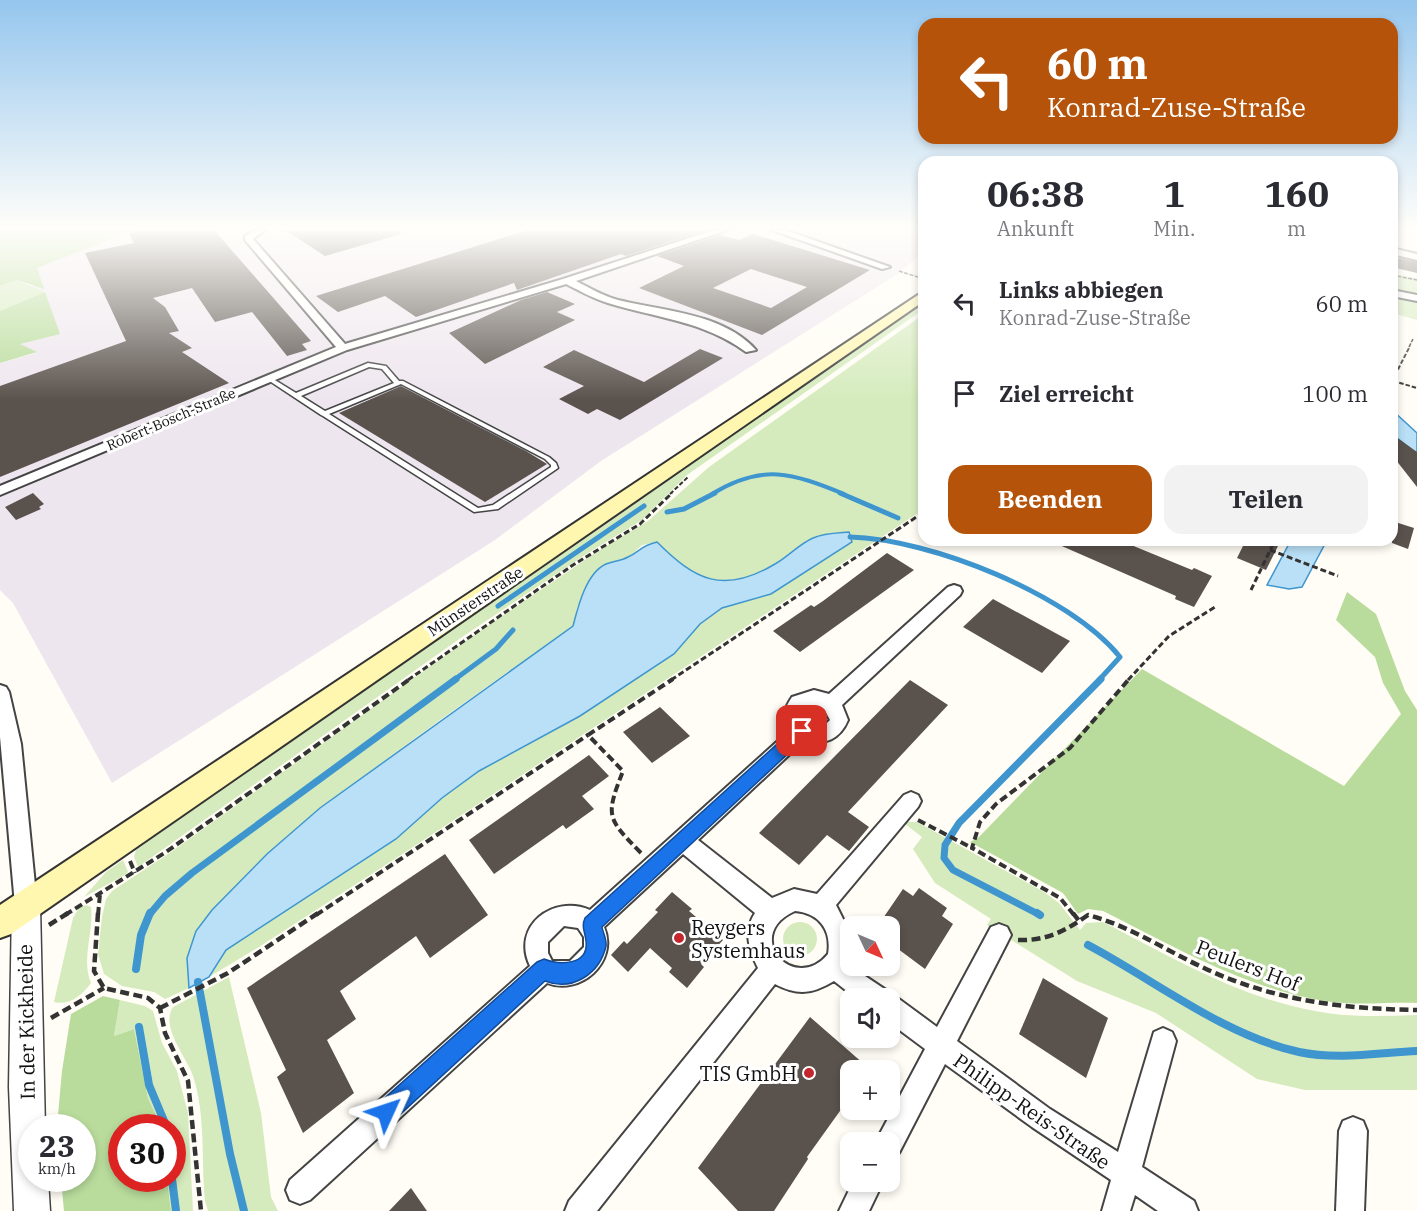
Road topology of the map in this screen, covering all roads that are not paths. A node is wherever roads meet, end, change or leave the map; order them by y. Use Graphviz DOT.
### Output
graph roads {
  1 [pos="290,287"];
  2 [pos="549,287"];
  3 [pos="579,287"];
  4 [pos="1398,294"];
  5 [pos="1417,298"];
  6 [pos="918,299"];
  7 [pos="343,348"];
  8 [pos="750,350"];
  9 [pos="268,378"];
  10 [pos="398,382"];
  11 [pos="295,396"];
  12 [pos="323,414"];
  13 [pos="0,491"];
  14 [pos="954,591"];
  15 [pos="0,692"];
  16 [pos="832,703"];
  17 [pos="802,731"];
  18 [pos="911,801"];
  19 [pos="683,841"];
  20 [pos="26,905"];
  21 [pos="820,907"];
  22 [pos="769,910"];
  23 [pos="0,923"];
  24 [pos="591,924"];
  25 [pos="999,935"];
  26 [pos="834,966"];
  27 [pos="544,969"];
  28 [pos="772,969"];
  29 [pos="863,988"];
  30 [pos="900,1016"];
  31 [pos="1163,1041"];
  32 [pos="940,1046"];
  33 [pos="1353,1131"];
  34 [pos="895,1132"];
  35 [pos="1126,1175"];
  36 [pos="300,1190"];
  37 [pos="864,1192"];
  38 [pos="32,1211"];
  39 [pos="579,1211"];
  40 [pos="854,1211"];
  41 [pos="1116,1211"];
  42 [pos="1184,1211"];
  43 [pos="1350,1211"];
  1 -- 7 [label="street"];
  2 -- 7 [label="street, Robert-Bosch-Straße"];
  3 -- 8 [label="street"];
  4 -- 5 [label="street"];
  6 -- 20 [label="main road, Münsterstraße"];
  7 -- 9 [label="street, Robert-Bosch-Straße"];
  9 -- 11 [label="lane"];
  9 -- 13 [label="street, Robert-Bosch-Straße"];
  10 -- 11 [label="lane"];
  10 -- 12 [label="lane"];
  10 -- 12 [label="lane"];
  11 -- 12 [label="lane"];
  14 -- 16 [label="street"];
  15 -- 20 [label="street"];
  16 -- 17 [label="street"];
  16 -- 17 [label="street"];
  17 -- 19 [label="street"];
  18 -- 21 [label="street"];
  19 -- 22 [label="street"];
  19 -- 24 [label="street"];
  20 -- 23 [label="main road, Münsterstraße"];
  20 -- 38 [label="street, In der Kickheide"];
  21 -- 22 [label="street"];
  21 -- 26 [label="street"];
  22 -- 28 [label="street"];
  24 -- 27 [label="street"];
  24 -- 27 [label="street"];
  25 -- 32 [label="street, Philipp-Reis-Straße"];
  26 -- 28 [label="street"];
  26 -- 29 [label="street"];
  27 -- 36 [label="street"];
  28 -- 39 [label="street"];
  30 -- 32 [label="street, Philipp-Reis-Straße"];
  31 -- 35 [label="street, Philipp-Reis-Straße"];
  32 -- 34 [label="street, Philipp-Reis-Straße"];
  32 -- 35 [label="street, Philipp-Reis-Straße"];
  33 -- 43 [label="street"];
  35 -- 41 [label="street, Philipp-Reis-Straße"];
  35 -- 42 [label="street, Philipp-Reis-Straße"];
  37 -- 40 [label="street"];
}
